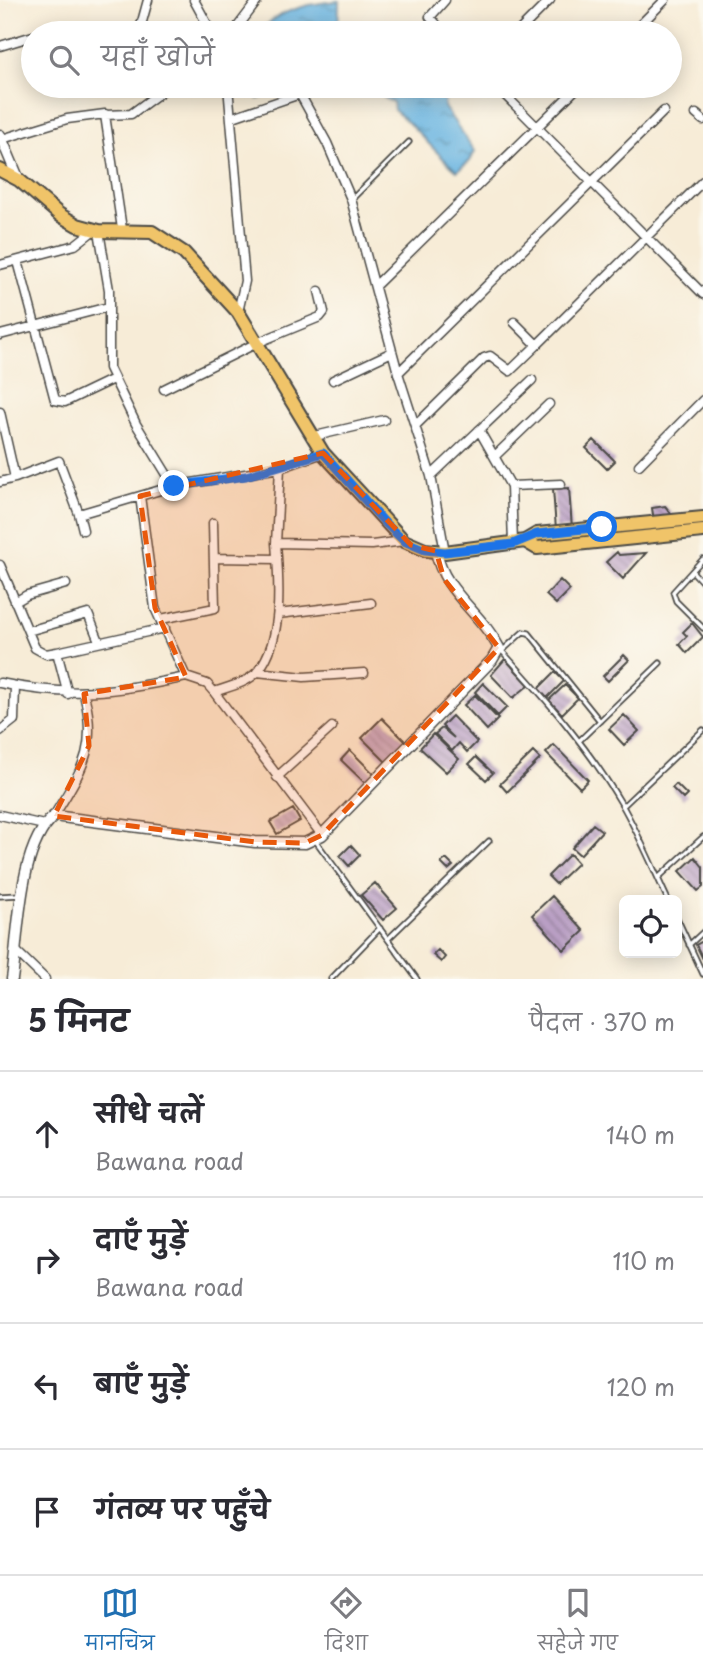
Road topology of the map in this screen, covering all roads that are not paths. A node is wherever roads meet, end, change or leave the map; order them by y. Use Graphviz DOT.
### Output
graph roads {
  1 [pos="148,0"];
  2 [pos="194,0"];
  3 [pos="258,0"];
  4 [pos="445,0"];
  5 [pos="550,0"];
  6 [pos="665,0"];
  7 [pos="142,21"];
  8 [pos="205,21"];
  9 [pos="242,21"];
  10 [pos="433,21"];
  11 [pos="529,21"];
  12 [pos="644,21"];
  13 [pos="21,40"];
  14 [pos="0,46"];
  15 [pos="151,98"];
  16 [pos="230,98"];
  17 [pos="289,98"];
  18 [pos="303,98"];
  19 [pos="508,98"];
  20 [pos="567,98"];
  21 [pos="664,111"];
  22 [pos="105,114"];
  23 [pos="233,117"];
  24 [pos="537,127"];
  25 [pos="1,137"];
  26 [pos="409,142"];
  27 [pos="0,170"];
  28 [pos="19,180"];
  29 [pos="591,181"];
  30 [pos="703,181"];
  31 [pos="351,199"];
  32 [pos="122,229"];
  33 [pos="96,231"];
  34 [pos="647,238"];
  35 [pos="18,261"];
  36 [pos="0,265"];
  37 [pos="375,286"];
  38 [pos="318,291"];
  39 [pos="703,294"];
  40 [pos="108,307"];
  41 [pos="238,312"];
  42 [pos="514,322"];
  43 [pos="34,324"];
  44 [pos="0,335"];
  45 [pos="259,342"];
  46 [pos="537,345"];
  47 [pos="392,352"];
  48 [pos="398,373"];
  49 [pos="113,379"];
  50 [pos="332,380"];
  51 [pos="532,380"];
  52 [pos="164,389"];
  53 [pos="703,400"];
  54 [pos="549,404"];
  55 [pos="0,412"];
  56 [pos="384,420"];
  57 [pos="416,425"];
  58 [pos="479,430"];
  59 [pos="312,437"];
  60 [pos="323,453"];
  61 [pos="495,456"];
  62 [pos="639,465"];
  63 [pos="279,468"];
  64 [pos="431,476"];
  65 [pos="15,478"];
  66 [pos="0,482"];
  67 [pos="561,484"];
  68 [pos="174,486"];
  69 [pos="511,486"];
  70 [pos="140,496"];
  71 [pos="79,514"];
  72 [pos="703,518"];
  73 [pos="654,522"];
  74 [pos="213,523"];
  75 [pos="83,530"];
  76 [pos="703,531"];
  77 [pos="654,536"];
  78 [pos="404,541"];
  79 [pos="276,542"];
  80 [pos="519,542"];
  81 [pos="440,551"];
  82 [pos="215,558"];
  83 [pos="277,559"];
  84 [pos="703,559"];
  85 [pos="0,565"];
  86 [pos="692,571"];
  87 [pos="703,583"];
  88 [pos="4,584"];
  89 [pos="66,584"];
  90 [pos="15,602"];
  91 [pos="370,603"];
  92 [pos="278,614"];
  93 [pos="161,619"];
  94 [pos="165,628"];
  95 [pos="703,628"];
  96 [pos="28,631"];
  97 [pos="99,641"];
  98 [pos="500,649"];
  99 [pos="57,652"];
  100 [pos="660,663"];
  101 [pos="257,672"];
  102 [pos="364,673"];
  103 [pos="186,677"];
  104 [pos="0,683"];
  105 [pos="15,686"];
  106 [pos="214,692"];
  107 [pos="68,694"];
  108 [pos="84,694"];
  109 [pos="600,721"];
  110 [pos="332,727"];
  111 [pos="703,730"];
  112 [pos="0,732"];
  113 [pos="579,741"];
  114 [pos="277,777"];
  115 [pos="623,806"];
  116 [pos="0,815"];
  117 [pos="54,816"];
  118 [pos="44,825"];
  119 [pos="318,837"];
  120 [pos="703,837"];
  121 [pos="489,841"];
  122 [pos="658,878"];
  123 [pos="666,895"];
  124 [pos="0,896"];
  125 [pos="21,900"];
  126 [pos="380,928"];
  127 [pos="682,929"];
  128 [pos="703,932"];
  129 [pos="388,939"];
  130 [pos="689,945"];
  131 [pos="16,951"];
  132 [pos="703,974"];
  133 [pos="12,979"];
  134 [pos="45,979"];
  135 [pos="331,979"];
  136 [pos="418,979"];
  1 -- 7 [label="street"];
  2 -- 8 [label="street"];
  3 -- 9 [label="street"];
  4 -- 10 [label="street"];
  5 -- 11 [label="street"];
  6 -- 12 [label="street"];
  13 -- 14 [label="street"];
  15 -- 22 [label="street"];
  16 -- 23 [label="street"];
  17 -- 23 [label="street"];
  18 -- 31 [label="street"];
  19 -- 24 [label="street"];
  20 -- 24 [label="street"];
  21 -- 29 [label="street"];
  22 -- 25 [label="street"];
  22 -- 32 [label="street"];
  23 -- 41 [label="street"];
  24 -- 29 [label="street"];
  24 -- 37 [label="street"];
  25 -- 28 [label="street"];
  26 -- 31 [label="lane"];
  27 -- 28 [label="main road"];
  28 -- 33 [label="main road"];
  29 -- 34 [label="street"];
  29 -- 48 [label="street"];
  30 -- 34 [label="street"];
  31 -- 37 [label="street"];
  32 -- 33 [label="main road"];
  32 -- 41 [label="main road"];
  33 -- 35 [label="street"];
  33 -- 40 [label="street"];
  34 -- 39 [label="street"];
  34 -- 46 [label="street"];
  35 -- 36 [label="street"];
  35 -- 43 [label="street"];
  37 -- 47 [label="street"];
  38 -- 45 [label="street"];
  40 -- 43 [label="street"];
  40 -- 49 [label="street"];
  41 -- 45 [label="main road"];
  42 -- 46 [label="street"];
  43 -- 44 [label="street"];
  43 -- 49 [label="street"];
  45 -- 52 [label="street"];
  45 -- 59 [label="main road"];
  46 -- 57 [label="street"];
  47 -- 48 [label="street"];
  47 -- 50 [label="street"];
  48 -- 57 [label="street"];
  49 -- 68 [label="street"];
  51 -- 58 [label="street"];
  53 -- 62 [label="street"];
  54 -- 61 [label="street"];
  55 -- 65 [label="street"];
  56 -- 59 [label="street"];
  57 -- 64 [label="street"];
  58 -- 61 [label="street"];
  58 -- 64 [label="street"];
  59 -- 60 [label="main road"];
  60 -- 63 [label="street"];
  60 -- 78 [label="main road"];
  61 -- 69 [label="street"];
  63 -- 68 [label="street"];
  63 -- 79 [label="street"];
  64 -- 81 [label="street"];
  65 -- 66 [label="street"];
  65 -- 71 [label="street"];
  67 -- 69 [label="street"];
  68 -- 70 [label="street"];
  69 -- 80 [label="street"];
  70 -- 71 [label="street"];
  70 -- 93 [label="street"];
  71 -- 75 [label="street"];
  72 -- 73 [label="main road"];
  73 -- 77 [label="main road"];
  73 -- 80 [label="main road"];
  74 -- 82 [label="street"];
  76 -- 77 [label="main road"];
  77 -- 80 [label="main road"];
  78 -- 79 [label="street"];
  78 -- 81 [label="main road"];
  79 -- 83 [label="street"];
  80 -- 81 [label="main road"];
  81 -- 98 [label="street"];
  82 -- 83 [label="street"];
  82 -- 93 [label="street"];
  83 -- 92 [label="street"];
  84 -- 86 [label="lane"];
  85 -- 88 [label="street"];
  86 -- 87 [label="lane"];
  86 -- 95 [label="lane"];
  88 -- 90 [label="street"];
  89 -- 90 [label="street"];
  90 -- 96 [label="street"];
  91 -- 92 [label="street"];
  92 -- 101 [label="street"];
  93 -- 94 [label="street"];
  94 -- 97 [label="street"];
  94 -- 103 [label="street"];
  96 -- 97 [label="street"];
  96 -- 99 [label="street"];
  97 -- 99 [label="street"];
  98 -- 109 [label="lane"];
  98 -- 113 [label="lane"];
  98 -- 119 [label="street"];
  99 -- 107 [label="street"];
  100 -- 109 [label="lane"];
  101 -- 102 [label="street"];
  101 -- 106 [label="street"];
  103 -- 106 [label="street"];
  103 -- 108 [label="street"];
  104 -- 105 [label="street"];
  105 -- 107 [label="street"];
  105 -- 112 [label="street"];
  106 -- 114 [label="street"];
  107 -- 108 [label="street"];
  108 -- 117 [label="street"];
  109 -- 113 [label="lane"];
  110 -- 114 [label="street"];
  111 -- 115 [label="lane"];
  113 -- 115 [label="lane"];
  114 -- 119 [label="street"];
  115 -- 122 [label="lane"];
  116 -- 118 [label="street"];
  117 -- 118 [label="street"];
  117 -- 119 [label="street"];
  118 -- 125 [label="street"];
  119 -- 126 [label="lane"];
  120 -- 122 [label="lane"];
  121 -- 129 [label="lane"];
  122 -- 123 [label="lane"];
  124 -- 125 [label="lane"];
  125 -- 131 [label="street"];
  126 -- 129 [label="lane"];
  126 -- 135 [label="lane"];
  127 -- 130 [label="lane"];
  128 -- 130 [label="lane"];
  129 -- 136 [label="lane"];
  130 -- 132 [label="lane"];
  131 -- 133 [label="street"];
  131 -- 134 [label="street"];
}
